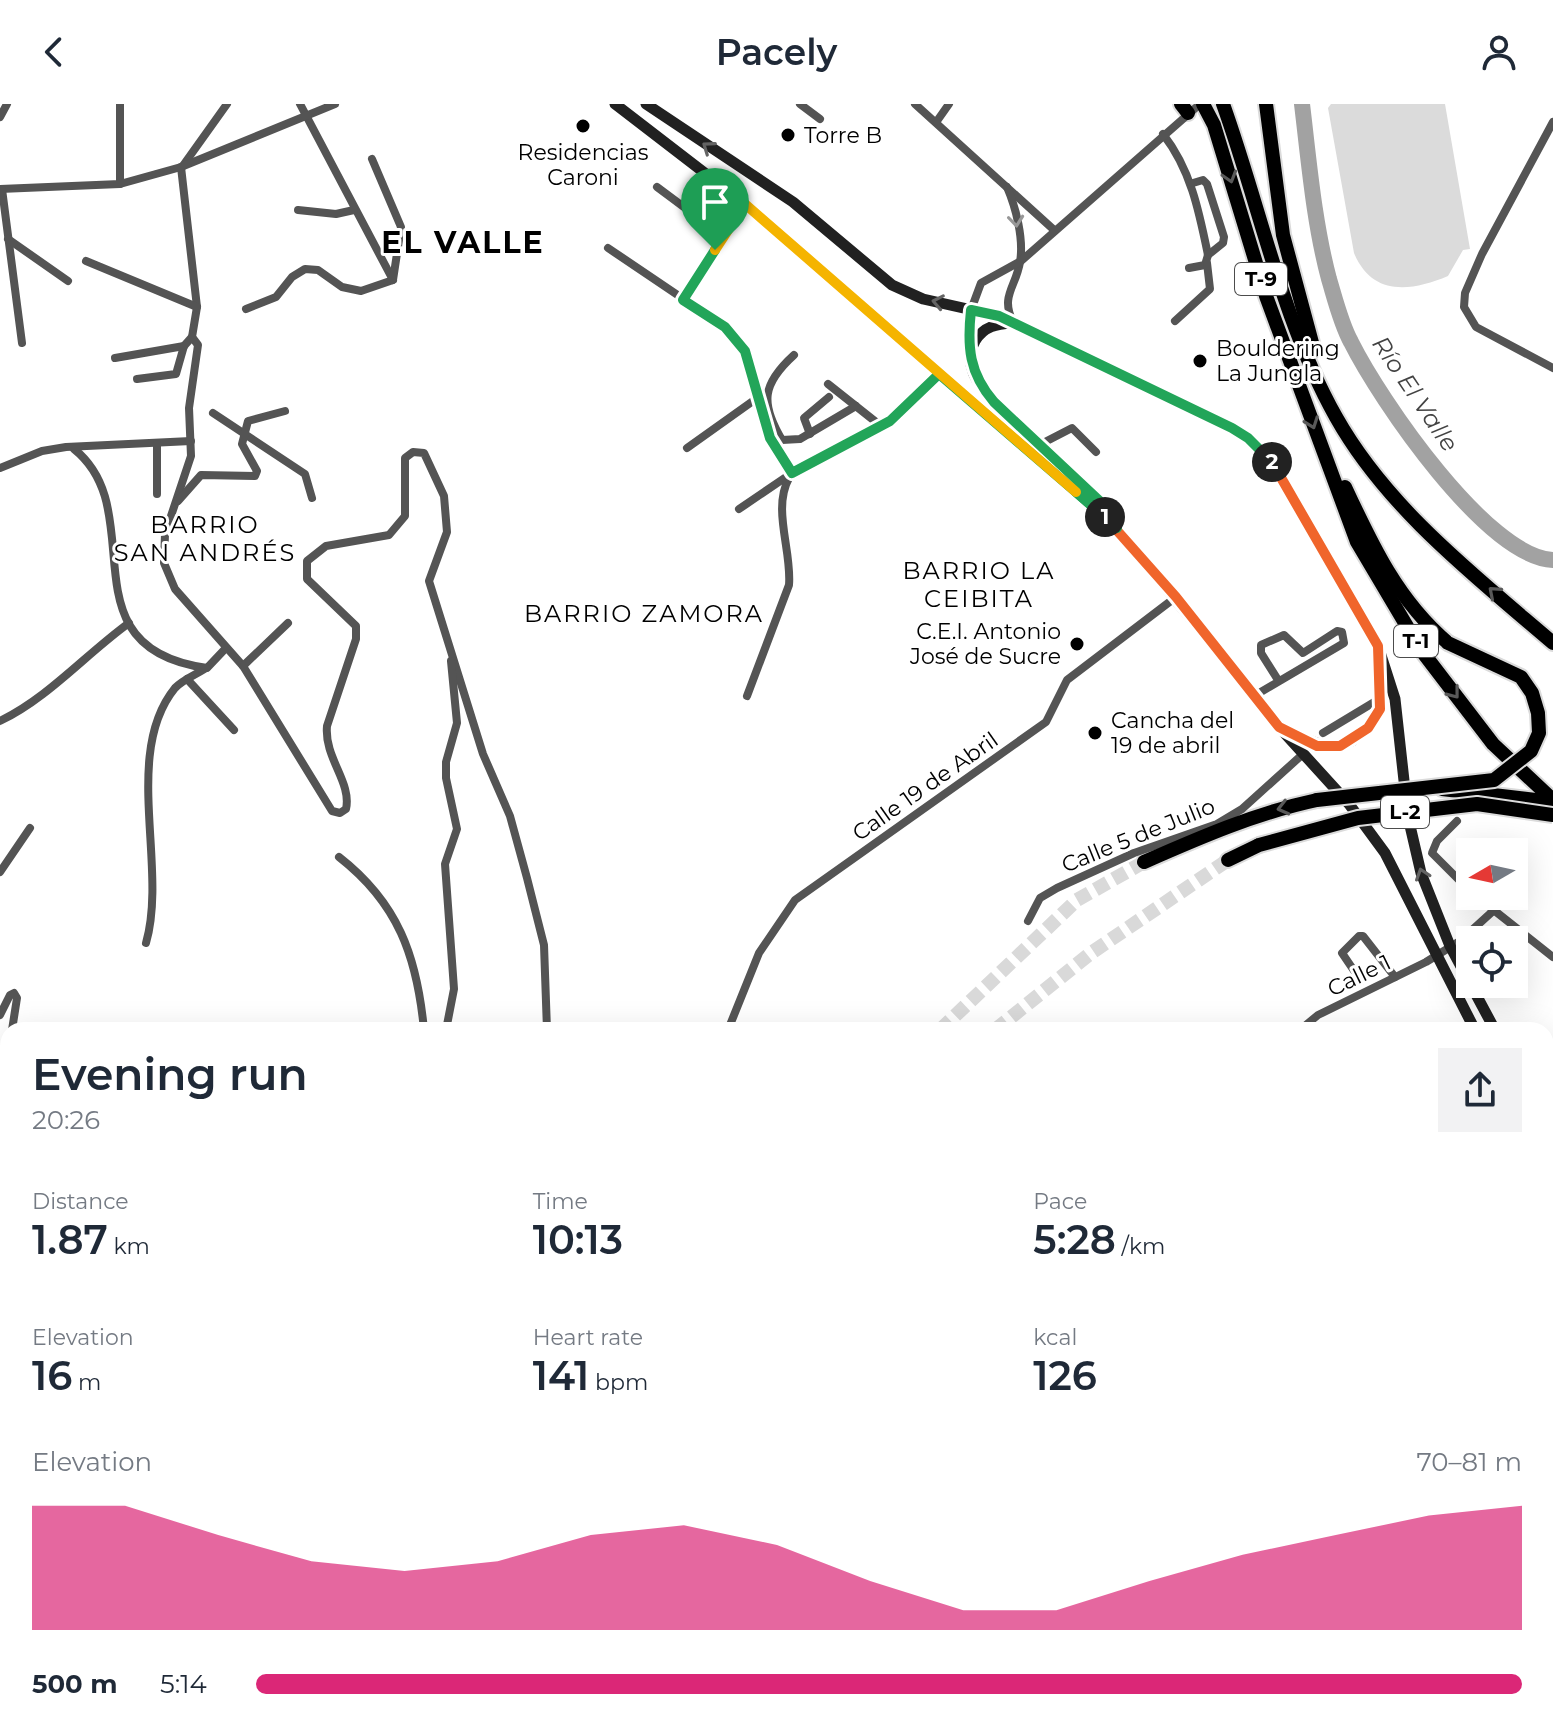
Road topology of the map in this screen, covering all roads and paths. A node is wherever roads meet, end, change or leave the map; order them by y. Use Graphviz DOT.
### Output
graph roads {
  1 [pos="7,104"];
  2 [pos="120,104"];
  3 [pos="227,104"];
  4 [pos="300,104"];
  5 [pos="335,104"];
  6 [pos="615,104"];
  7 [pos="646,104"];
  8 [pos="800,104"];
  9 [pos="915,104"];
  10 [pos="949,104"];
  11 [pos="1223,104"];
  12 [pos="1266,104"];
  13 [pos="1193,107"];
  14 [pos="0,117"];
  15 [pos="309,117"];
  16 [pos="820,119"];
  17 [pos="937,121"];
  18 [pos="1553,122"];
  19 [pos="1163,134"];
  20 [pos="372,159"];
  21 [pos="181,167"];
  22 [pos="1005,183"];
  23 [pos="1193,183"];
  24 [pos="120,184"];
  25 [pos="657,187"];
  26 [pos="1,189"];
  27 [pos="745,204"];
  28 [pos="298,210"];
  29 [pos="354,210"];
  30 [pos="1219,221"];
  31 [pos="1202,225"];
  32 [pos="731,226"];
  33 [pos="1053,229"];
  34 [pos="8,239"];
  35 [pos="608,248"];
  36 [pos="1208,259"];
  37 [pos="86,261"];
  38 [pos="1021,261"];
  39 [pos="1189,268"];
  40 [pos="393,280"];
  41 [pos="68,281"];
  42 [pos="683,300"];
  43 [pos="197,307"];
  44 [pos="246,309"];
  45 [pos="971,310"];
  46 [pos="1175,321"];
  47 [pos="1013,322"];
  48 [pos="192,337"];
  49 [pos="22,343"];
  50 [pos="184,346"];
  51 [pos="970,353"];
  52 [pos="794,355"];
  53 [pos="115,358"];
  54 [pos="1553,368"];
  55 [pos="939,374"];
  56 [pos="137,379"];
  57 [pos="828,384"];
  58 [pos="760,396"];
  59 [pos="829,397"];
  60 [pos="1326,397"];
  61 [pos="856,406"];
  62 [pos="285,411"];
  63 [pos="213,413"];
  64 [pos="881,426"];
  65 [pos="244,431"];
  66 [pos="810,434"];
  67 [pos="191,441"];
  68 [pos="157,444"];
  69 [pos="1041,444"];
  70 [pos="687,448"];
  71 [pos="74,449"];
  72 [pos="1096,452"];
  73 [pos="1323,454"];
  74 [pos="0,468"];
  75 [pos="792,473"];
  76 [pos="157,494"];
  77 [pos="312,498"];
  78 [pos="175,505"];
  79 [pos="739,509"];
  80 [pos="1117,528"];
  81 [pos="1176,597"];
  82 [pos="129,623"];
  83 [pos="288,623"];
  84 [pos="449,636"];
  85 [pos="1553,643"];
  86 [pos="1378,646"];
  87 [pos="225,649"];
  88 [pos="243,666"];
  89 [pos="207,668"];
  90 [pos="187,679"];
  91 [pos="1278,680"];
  92 [pos="747,696"];
  93 [pos="1254,696"];
  94 [pos="1381,698"];
  95 [pos="0,721"];
  96 [pos="1279,727"];
  97 [pos="234,730"];
  98 [pos="1323,733"];
  99 [pos="1303,754"];
  100 [pos="1431,789"];
  101 [pos="1553,801"];
  102 [pos="1553,815"];
  103 [pos="1457,821"];
  104 [pos="30,828"];
  105 [pos="339,857"];
  106 [pos="1228,860"];
  107 [pos="1144,862"];
  108 [pos="0,872"];
  109 [pos="1456,877"];
  110 [pos="1493,911"];
  111 [pos="1028,921"];
  112 [pos="146,943"];
  113 [pos="1450,946"];
  114 [pos="1436,954"];
  115 [pos="1553,957"];
  116 [pos="1395,977"];
  117 [pos="1361,981"];
  118 [pos="0,1015"];
  119 [pos="13,1022"];
  120 [pos="423,1022"];
  121 [pos="448,1022"];
  122 [pos="547,1022"];
  123 [pos="731,1022"];
  124 [pos="1310,1022"];
  125 [pos="1471,1022"];
  126 [pos="1491,1022"];
  1 -- 14 [label="street"];
  2 -- 24 [label="street"];
  3 -- 21 [label="street"];
  4 -- 15 [label="street"];
  5 -- 15 [label="street"];
  6 -- 27 [label="main road"];
  45 -- 7 [label="main road, one-way"];
  8 -- 16 [label="street"];
  9 -- 17 [label="street"];
  10 -- 17 [label="street"];
  11 -- 60 [label="highway, T-9"];
  12 -- 60 [label="highway"];
  13 -- 19 [label="street"];
  13 -- 73 [label="highway, T-9, one-way"];
  15 -- 21 [label="street"];
  15 -- 29 [label="street"];
  17 -- 22 [label="street"];
  18 -- 54 [label="street"];
  19 -- 23 [label="street"];
  19 -- 33 [label="street"];
  20 -- 40 [label="street"];
  21 -- 24 [label="street"];
  21 -- 43 [label="street"];
  22 -- 33 [label="street"];
  22 -- 38 [label="street, one-way"];
  23 -- 30 [label="street"];
  23 -- 31 [label="street"];
  24 -- 26 [label="street"];
  25 -- 32 [label="street"];
  26 -- 34 [label="street"];
  27 -- 32 [label="street"];
  27 -- 55 [label="main road"];
  28 -- 29 [label="street"];
  29 -- 40 [label="street"];
  30 -- 31 [label="street"];
  30 -- 36 [label="street"];
  31 -- 36 [label="street"];
  32 -- 42 [label="street"];
  33 -- 38 [label="street"];
  34 -- 41 [label="street"];
  34 -- 49 [label="street"];
  35 -- 42 [label="street"];
  36 -- 39 [label="street"];
  36 -- 46 [label="street"];
  37 -- 43 [label="street"];
  38 -- 45 [label="street"];
  38 -- 47 [label="street"];
  40 -- 44 [label="street"];
  42 -- 58 [label="street"];
  43 -- 48 [label="street"];
  45 -- 47 [label="main road"];
  45 -- 51 [label="main road"];
  47 -- 51 [label="main road"];
  47 -- 86 [label="main road"];
  48 -- 50 [label="street"];
  48 -- 67 [label="street"];
  50 -- 53 [label="street"];
  50 -- 56 [label="street"];
  51 -- 69 [label="main road"];
  52 -- 66 [label="street"];
  55 -- 64 [label="street"];
  55 -- 80 [label="main road"];
  57 -- 61 [label="street"];
  58 -- 70 [label="street"];
  58 -- 75 [label="street"];
  59 -- 66 [label="street"];
  85 -- 60 [label="highway, T-9, one-way"];
  61 -- 64 [label="street"];
  61 -- 66 [label="street"];
  62 -- 65 [label="street"];
  63 -- 65 [label="street"];
  64 -- 75 [label="street"];
  65 -- 77 [label="street"];
  65 -- 78 [label="street"];
  67 -- 68 [label="street"];
  67 -- 78 [label="street"];
  68 -- 71 [label="street"];
  68 -- 76 [label="street"];
  69 -- 72 [label="street"];
  69 -- 80 [label="main road"];
  71 -- 74 [label="street"];
  71 -- 82 [label="street"];
  73 -- 100 [label="highway, bridge"];
  73 -- 101 [label="highway, T-1, one-way"];
  75 -- 79 [label="street"];
  75 -- 92 [label="street"];
  78 -- 87 [label="street"];
  80 -- 81 [label="main road"];
  81 -- 93 [label="main road"];
  81 -- 123 [label="street, Calle 19 de Abril"];
  82 -- 89 [label="street"];
  82 -- 95 [label="street"];
  83 -- 88 [label="street"];
  84 -- 88 [label="street"];
  84 -- 121 [label="street"];
  84 -- 122 [label="street"];
  86 -- 94 [label="main road"];
  113 -- 86 [label="main road, one-way"];
  87 -- 88 [label="street"];
  87 -- 89 [label="street"];
  89 -- 90 [label="street"];
  90 -- 97 [label="street"];
  90 -- 112 [label="street"];
  91 -- 91 [label="street"];
  91 -- 93 [label="street"];
  93 -- 96 [label="main road"];
  94 -- 96 [label="main road"];
  94 -- 98 [label="street"];
  96 -- 99 [label="main road"];
  99 -- 111 [label="street, Calle 5 de Julio"];
  99 -- 114 [label="main road"];
  100 -- 101 [label="highway, L-2"];
  100 -- 107 [label="highway, L-2, one-way, bridge"];
  102 -- 106 [label="highway, L-2, bridge"];
  103 -- 109 [label="street"];
  104 -- 108 [label="street"];
  105 -- 120 [label="street"];
  110 -- 113 [label="street"];
  110 -- 115 [label="street"];
  113 -- 114 [label="street, Calle 1"];
  113 -- 126 [label="main road"];
  114 -- 116 [label="street, Calle 1"];
  114 -- 125 [label="main road"];
  116 -- 117 [label="street"];
  116 -- 124 [label="street, Calle 1"];
  118 -- 119 [label="street"];
}
